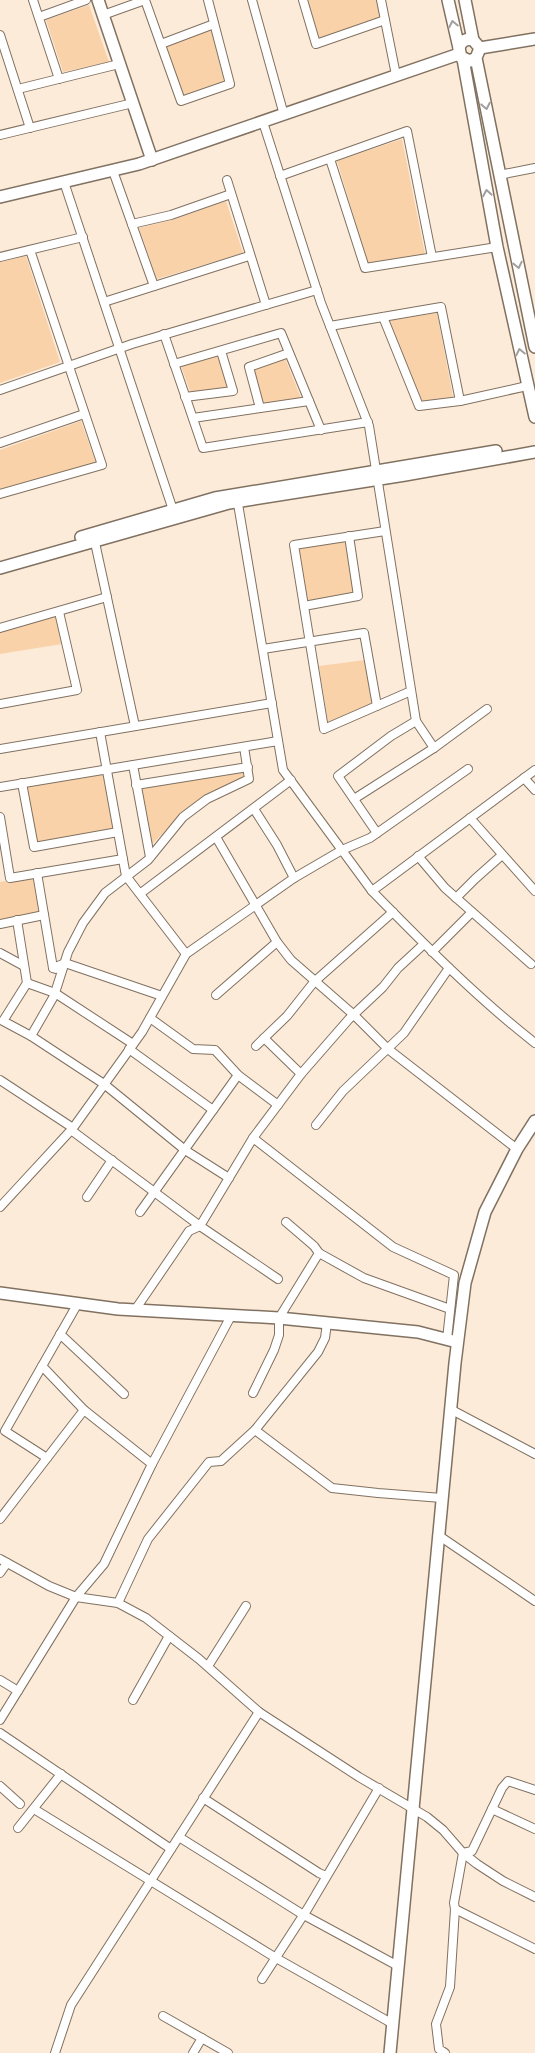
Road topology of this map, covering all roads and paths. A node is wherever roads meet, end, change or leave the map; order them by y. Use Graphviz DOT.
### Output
graph roads {
  1 [pos="33,0"];
  2 [pos="86,0"];
  3 [pos="98,0"];
  4 [pos="145,0"];
  5 [pos="208,0"];
  6 [pos="252,0"];
  7 [pos="303,0"];
  8 [pos="381,0"];
  9 [pos="448,0"];
  10 [pos="465,0"];
  11 [pos="103,15"];
  12 [pos="39,17"];
  13 [pos="385,20"];
  14 [pos="214,24"];
  15 [pos="0,35"];
  16 [pos="535,39"];
  17 [pos="161,44"];
  18 [pos="476,49"];
  19 [pos="460,54"];
  20 [pos="119,64"];
  21 [pos="396,76"];
  22 [pos="59,79"];
  23 [pos="18,89"];
  24 [pos="133,103"];
  25 [pos="284,115"];
  26 [pos="263,122"];
  27 [pos="30,128"];
  28 [pos="0,135"];
  29 [pos="330,158"];
  30 [pos="152,160"];
  31 [pos="535,168"];
  32 [pos="113,171"];
  33 [pos="499,175"];
  34 [pos="280,176"];
  35 [pos="227,180"];
  36 [pos="64,182"];
  37 [pos="231,194"];
  38 [pos="0,198"];
  39 [pos="132,224"];
  40 [pos="83,237"];
  41 [pos="497,247"];
  42 [pos="30,250"];
  43 [pos="249,256"];
  44 [pos="0,257"];
  45 [pos="432,257"];
  46 [pos="154,286"];
  47 [pos="317,290"];
  48 [pos="104,302"];
  49 [pos="266,305"];
  50 [pos="383,317"];
  51 [pos="330,326"];
  52 [pos="164,334"];
  53 [pos="120,348"];
  54 [pos="535,348"];
  55 [pos="221,351"];
  56 [pos="289,353"];
  57 [pos="174,364"];
  58 [pos="68,366"];
  59 [pos="527,386"];
  60 [pos="0,390"];
  61 [pos="186,397"];
  62 [pos="309,400"];
  63 [pos="460,401"];
  64 [pos="260,408"];
  65 [pos="84,414"];
  66 [pos="535,417"];
  67 [pos="193,418"];
  68 [pos="368,422"];
  69 [pos="321,430"];
  70 [pos="0,443"];
  71 [pos="535,445"];
  72 [pos="535,452"];
  73 [pos="376,476"];
  74 [pos="0,494"];
  75 [pos="237,498"];
  76 [pos="173,510"];
  77 [pos="385,531"];
  78 [pos="349,536"];
  79 [pos="94,537"];
  80 [pos="0,560"];
  81 [pos="0,568"];
  82 [pos="107,597"];
  83 [pos="304,606"];
  84 [pos="59,612"];
  85 [pos="0,628"];
  86 [pos="310,642"];
  87 [pos="263,649"];
  88 [pos="411,691"];
  89 [pos="272,703"];
  90 [pos="0,704"];
  91 [pos="377,706"];
  92 [pos="486,709"];
  93 [pos="416,721"];
  94 [pos="135,726"];
  95 [pos="100,732"];
  96 [pos="278,741"];
  97 [pos="244,747"];
  98 [pos="434,748"];
  99 [pos="0,749"];
  100 [pos="133,765"];
  101 [pos="248,767"];
  102 [pos="106,769"];
  103 [pos="468,769"];
  104 [pos="535,770"];
  105 [pos="524,778"];
  106 [pos="291,780"];
  107 [pos="22,783"];
  108 [pos="136,785"];
  109 [pos="0,787"];
  110 [pos="535,790"];
  111 [pos="354,799"];
  112 [pos="254,809"];
  113 [pos="0,817"];
  114 [pos="470,818"];
  115 [pos="118,832"];
  116 [pos="377,833"];
  117 [pos="216,837"];
  118 [pos="342,850"];
  119 [pos="502,855"];
  120 [pos="418,856"];
  121 [pos="150,857"];
  122 [pos="122,859"];
  123 [pos="37,873"];
  124 [pos="126,876"];
  125 [pos="10,878"];
  126 [pos="294,878"];
  127 [pos="0,879"];
  128 [pos="372,891"];
  129 [pos="535,891"];
  130 [pos="141,894"];
  131 [pos="456,898"];
  132 [pos="256,906"];
  133 [pos="393,912"];
  134 [pos="471,913"];
  135 [pos="44,915"];
  136 [pos="17,920"];
  137 [pos="0,924"];
  138 [pos="277,942"];
  139 [pos="424,944"];
  140 [pos="432,952"];
  141 [pos="0,953"];
  142 [pos="186,954"];
  143 [pos="65,962"];
  144 [pos="531,964"];
  145 [pos="24,966"];
  146 [pos="53,968"];
  147 [pos="449,968"];
  148 [pos="61,974"];
  149 [pos="27,982"];
  150 [pos="314,982"];
  151 [pos="55,993"];
  152 [pos="216,995"];
  153 [pos="162,996"];
  154 [pos="354,1015"];
  155 [pos="150,1018"];
  156 [pos="31,1036"];
  157 [pos="264,1038"];
  158 [pos="535,1043"];
  159 [pos="256,1046"];
  160 [pos="131,1047"];
  161 [pos="388,1049"];
  162 [pos="301,1074"];
  163 [pos="238,1075"];
  164 [pos="0,1079"];
  165 [pos="104,1084"];
  166 [pos="278,1105"];
  167 [pos="213,1110"];
  168 [pos="535,1121"];
  169 [pos="316,1125"];
  170 [pos="72,1129"];
  171 [pos="253,1138"];
  172 [pos="516,1148"];
  173 [pos="185,1150"];
  174 [pos="112,1160"];
  175 [pos="229,1178"];
  176 [pos="155,1192"];
  177 [pos="87,1197"];
  178 [pos="0,1207"];
  179 [pos="140,1212"];
  180 [pos="286,1222"];
  181 [pos="200,1226"];
  182 [pos="319,1253"];
  183 [pos="278,1279"];
  184 [pos="0,1293"];
  185 [pos="78,1303"];
  186 [pos="450,1309"];
  187 [pos="135,1310"];
  188 [pos="231,1316"];
  189 [pos="279,1318"];
  190 [pos="327,1323"];
  191 [pos="60,1334"];
  192 [pos="452,1341"];
  193 [pos="42,1366"];
  194 [pos="252,1393"];
  195 [pos="124,1394"];
  196 [pos="450,1409"];
  197 [pos="84,1410"];
  198 [pos="3,1429"];
  199 [pos="255,1430"];
  200 [pos="535,1454"];
  201 [pos="46,1458"];
  202 [pos="152,1464"];
  203 [pos="442,1498"];
  204 [pos="0,1519"];
  205 [pos="438,1535"];
  206 [pos="3,1561"];
  207 [pos="0,1573"];
  208 [pos="76,1597"];
  209 [pos="535,1600"];
  210 [pos="118,1603"];
  211 [pos="246,1606"];
  212 [pos="169,1636"];
  213 [pos="208,1666"];
  214 [pos="0,1680"];
  215 [pos="18,1691"];
  216 [pos="133,1700"];
  217 [pos="259,1712"];
  218 [pos="0,1720"];
  219 [pos="0,1733"];
  220 [pos="61,1774"];
  221 [pos="0,1786"];
  222 [pos="379,1788"];
  223 [pos="535,1790"];
  224 [pos="203,1798"];
  225 [pos="20,1804"];
  226 [pos="413,1807"];
  227 [pos="34,1808"];
  228 [pos="492,1809"];
  229 [pos="18,1828"];
  230 [pos="535,1828"];
  231 [pos="179,1836"];
  232 [pos="171,1849"];
  233 [pos="463,1853"];
  234 [pos="326,1876"];
  235 [pos="150,1882"];
  236 [pos="535,1897"];
  237 [pos="455,1908"];
  238 [pos="302,1914"];
  239 [pos="535,1948"];
  240 [pos="276,1958"];
  241 [pos="398,1966"];
  242 [pos="262,1979"];
  243 [pos="163,2016"];
  244 [pos="392,2024"];
  245 [pos="202,2038"];
  246 [pos="55,2053"];
  247 [pos="193,2053"];
  248 [pos="228,2053"];
  249 [pos="390,2053"];
  250 [pos="445,2053"];
  1 -- 12 [label="street"];
  2 -- 12 [label="street"];
  3 -- 11 [label="street"];
  4 -- 11 [label="street"];
  4 -- 17 [label="street"];
  5 -- 14 [label="street"];
  6 -- 25 [label="street"];
  7 -- 13 [label="street"];
  8 -- 13 [label="street"];
  19 -- 9 [label="street, one-way"];
  10 -- 18 [label="street"];
  11 -- 20 [label="street"];
  12 -- 22 [label="street"];
  13 -- 21 [label="street"];
  14 -- 17 [label="street"];
  14 -- 17 [label="street"];
  15 -- 23 [label="street"];
  16 -- 18 [label="street"];
  18 -- 19 [label="street"];
  18 -- 19 [label="street"];
  18 -- 33 [label="street, one-way"];
  19 -- 21 [label="street"];
  41 -- 19 [label="street, one-way"];
  20 -- 22 [label="street"];
  20 -- 24 [label="street"];
  21 -- 25 [label="street"];
  22 -- 23 [label="street"];
  23 -- 27 [label="street"];
  24 -- 27 [label="street"];
  24 -- 30 [label="street"];
  25 -- 26 [label="street"];
  26 -- 30 [label="street"];
  26 -- 34 [label="street"];
  27 -- 28 [label="street"];
  29 -- 34 [label="street"];
  29 -- 45 [label="street"];
  29 -- 45 [label="street"];
  30 -- 32 [label="street"];
  31 -- 33 [label="street"];
  32 -- 36 [label="street"];
  32 -- 39 [label="street"];
  33 -- 54 [label="street, one-way"];
  34 -- 47 [label="street"];
  35 -- 37 [label="street"];
  36 -- 38 [label="street"];
  36 -- 40 [label="street"];
  37 -- 39 [label="street"];
  37 -- 43 [label="street"];
  39 -- 46 [label="street"];
  40 -- 42 [label="street"];
  40 -- 48 [label="street"];
  41 -- 45 [label="street"];
  59 -- 41 [label="street, one-way"];
  42 -- 44 [label="street"];
  42 -- 58 [label="street"];
  43 -- 46 [label="street"];
  43 -- 49 [label="street"];
  46 -- 48 [label="street"];
  47 -- 49 [label="street"];
  47 -- 51 [label="street"];
  48 -- 53 [label="street"];
  49 -- 52 [label="street"];
  50 -- 51 [label="street"];
  50 -- 63 [label="street"];
  50 -- 63 [label="street"];
  51 -- 68 [label="street"];
  52 -- 53 [label="street"];
  52 -- 57 [label="street"];
  53 -- 58 [label="street"];
  53 -- 76 [label="street"];
  55 -- 56 [label="street"];
  55 -- 57 [label="street"];
  55 -- 61 [label="street"];
  56 -- 62 [label="street"];
  56 -- 64 [label="street"];
  57 -- 61 [label="street"];
  58 -- 60 [label="street"];
  58 -- 65 [label="street"];
  59 -- 63 [label="street"];
  59 -- 66 [label="street"];
  61 -- 67 [label="street"];
  62 -- 64 [label="street"];
  62 -- 69 [label="street"];
  64 -- 67 [label="street"];
  65 -- 70 [label="street"];
  65 -- 74 [label="street"];
  67 -- 69 [label="street"];
  68 -- 69 [label="street"];
  68 -- 73 [label="street"];
  71 -- 73 [label="street"];
  72 -- 73 [label="street"];
  73 -- 75 [label="street"];
  73 -- 77 [label="street"];
  75 -- 76 [label="street"];
  75 -- 79 [label="street"];
  75 -- 87 [label="street"];
  76 -- 79 [label="street"];
  77 -- 78 [label="street"];
  77 -- 88 [label="street"];
  78 -- 83 [label="street"];
  78 -- 83 [label="street"];
  79 -- 80 [label="street"];
  79 -- 81 [label="street"];
  79 -- 82 [label="street"];
  82 -- 84 [label="street"];
  82 -- 94 [label="street"];
  83 -- 86 [label="street"];
  84 -- 85 [label="street"];
  84 -- 90 [label="street"];
  86 -- 87 [label="street"];
  86 -- 91 [label="street"];
  86 -- 91 [label="street"];
  87 -- 89 [label="street"];
  88 -- 91 [label="street"];
  88 -- 93 [label="street"];
  89 -- 94 [label="street"];
  89 -- 96 [label="street"];
  92 -- 98 [label="street"];
  93 -- 98 [label="street"];
  93 -- 111 [label="street"];
  94 -- 95 [label="street"];
  95 -- 99 [label="street"];
  95 -- 102 [label="street"];
  96 -- 97 [label="street"];
  96 -- 106 [label="street"];
  97 -- 100 [label="street"];
  97 -- 101 [label="street"];
  98 -- 111 [label="street"];
  100 -- 102 [label="street"];
  100 -- 108 [label="street"];
  101 -- 108 [label="street"];
  101 -- 121 [label="street"];
  102 -- 107 [label="street"];
  102 -- 115 [label="street"];
  103 -- 116 [label="street"];
  104 -- 105 [label="street"];
  105 -- 110 [label="street"];
  105 -- 114 [label="street"];
  106 -- 112 [label="street"];
  106 -- 118 [label="street"];
  107 -- 109 [label="street"];
  107 -- 115 [label="street"];
  108 -- 121 [label="street"];
  111 -- 116 [label="street"];
  112 -- 117 [label="street"];
  112 -- 126 [label="street"];
  113 -- 125 [label="street"];
  114 -- 119 [label="street"];
  114 -- 120 [label="street"];
  115 -- 122 [label="street"];
  116 -- 118 [label="street"];
  117 -- 130 [label="street"];
  117 -- 132 [label="street"];
  118 -- 126 [label="street"];
  118 -- 128 [label="street"];
  119 -- 129 [label="street"];
  119 -- 131 [label="street"];
  120 -- 128 [label="street"];
  120 -- 131 [label="street"];
  121 -- 124 [label="street"];
  122 -- 123 [label="street"];
  122 -- 124 [label="street"];
  123 -- 125 [label="street"];
  123 -- 135 [label="street"];
  124 -- 130 [label="street"];
  124 -- 143 [label="street"];
  125 -- 127 [label="street"];
  126 -- 132 [label="street"];
  128 -- 133 [label="street"];
  130 -- 142 [label="street"];
  131 -- 134 [label="street"];
  132 -- 138 [label="street"];
  132 -- 142 [label="street"];
  133 -- 139 [label="street"];
  133 -- 150 [label="street"];
  134 -- 140 [label="street"];
  134 -- 144 [label="street"];
  135 -- 136 [label="street"];
  135 -- 146 [label="street"];
  136 -- 137 [label="street"];
  136 -- 145 [label="street"];
  138 -- 150 [label="street"];
  138 -- 152 [label="street"];
  139 -- 140 [label="street"];
  139 -- 154 [label="street"];
  140 -- 147 [label="street"];
  141 -- 145 [label="street"];
  142 -- 153 [label="street"];
  143 -- 146 [label="street"];
  143 -- 148 [label="street"];
  143 -- 153 [label="street"];
  145 -- 149 [label="street"];
  146 -- 148 [label="street"];
  147 -- 158 [label="street"];
  147 -- 161 [label="street"];
  148 -- 151 [label="street"];
  149 -- 151 [label="street"];
  149 -- 156 [label="street"];
  150 -- 154 [label="street"];
  150 -- 157 [label="street"];
  151 -- 156 [label="street"];
  151 -- 160 [label="street"];
  153 -- 155 [label="street"];
  154 -- 161 [label="street"];
  154 -- 162 [label="street"];
  155 -- 160 [label="street"];
  155 -- 163 [label="street"];
  156 -- 165 [label="street"];
  157 -- 159 [label="street"];
  157 -- 162 [label="street"];
  160 -- 165 [label="street"];
  160 -- 167 [label="street"];
  161 -- 169 [label="street"];
  161 -- 172 [label="street"];
  162 -- 166 [label="street"];
  163 -- 166 [label="street"];
  163 -- 167 [label="street"];
  164 -- 170 [label="street"];
  165 -- 170 [label="street"];
  165 -- 173 [label="street"];
  166 -- 171 [label="street"];
  167 -- 173 [label="street"];
  168 -- 172 [label="street"];
  170 -- 174 [label="street"];
  170 -- 178 [label="street"];
  171 -- 175 [label="street"];
  171 -- 186 [label="street"];
  172 -- 192 [label="street"];
  173 -- 175 [label="street"];
  173 -- 176 [label="street"];
  174 -- 176 [label="street"];
  174 -- 177 [label="street"];
  175 -- 181 [label="street"];
  176 -- 179 [label="street"];
  176 -- 181 [label="street"];
  180 -- 182 [label="street"];
  181 -- 183 [label="street"];
  181 -- 187 [label="street"];
  182 -- 186 [label="street"];
  182 -- 189 [label="street"];
  184 -- 185 [label="street"];
  185 -- 187 [label="street"];
  185 -- 191 [label="street"];
  186 -- 192 [label="street"];
  187 -- 188 [label="street"];
  188 -- 189 [label="street"];
  188 -- 202 [label="street"];
  189 -- 190 [label="street"];
  189 -- 194 [label="street"];
  190 -- 192 [label="street"];
  190 -- 199 [label="street"];
  191 -- 193 [label="street"];
  191 -- 195 [label="street"];
  192 -- 196 [label="street"];
  193 -- 197 [label="street"];
  193 -- 198 [label="street"];
  196 -- 200 [label="street"];
  196 -- 203 [label="street"];
  197 -- 201 [label="street"];
  197 -- 202 [label="street"];
  198 -- 201 [label="street"];
  199 -- 203 [label="street"];
  199 -- 210 [label="street"];
  201 -- 204 [label="street"];
  202 -- 208 [label="street"];
  203 -- 205 [label="street"];
  205 -- 209 [label="street"];
  205 -- 226 [label="street"];
  206 -- 207 [label="street"];
  206 -- 208 [label="street"];
  208 -- 210 [label="street"];
  208 -- 215 [label="street"];
  210 -- 212 [label="street"];
  211 -- 213 [label="street"];
  212 -- 213 [label="street"];
  212 -- 216 [label="street"];
  213 -- 217 [label="street"];
  214 -- 215 [label="street"];
  215 -- 218 [label="street"];
  217 -- 222 [label="street"];
  217 -- 224 [label="street"];
  219 -- 220 [label="street"];
  220 -- 227 [label="street"];
  220 -- 232 [label="street"];
  221 -- 225 [label="street"];
  222 -- 226 [label="street"];
  222 -- 234 [label="street"];
  223 -- 228 [label="street"];
  224 -- 231 [label="street"];
  224 -- 234 [label="street"];
  226 -- 233 [label="street"];
  226 -- 241 [label="street"];
  227 -- 229 [label="street"];
  227 -- 235 [label="street"];
  228 -- 230 [label="street"];
  228 -- 233 [label="street"];
  231 -- 232 [label="street"];
  231 -- 238 [label="street"];
  232 -- 235 [label="street"];
  233 -- 236 [label="street"];
  233 -- 237 [label="street"];
  234 -- 238 [label="street"];
  235 -- 240 [label="street"];
  235 -- 246 [label="street"];
  237 -- 239 [label="street"];
  237 -- 250 [label="street"];
  238 -- 240 [label="street"];
  238 -- 241 [label="street"];
  240 -- 242 [label="street"];
  240 -- 244 [label="street"];
  241 -- 244 [label="street"];
  243 -- 245 [label="street"];
  244 -- 249 [label="street"];
  245 -- 247 [label="street"];
  245 -- 248 [label="street"];
}
